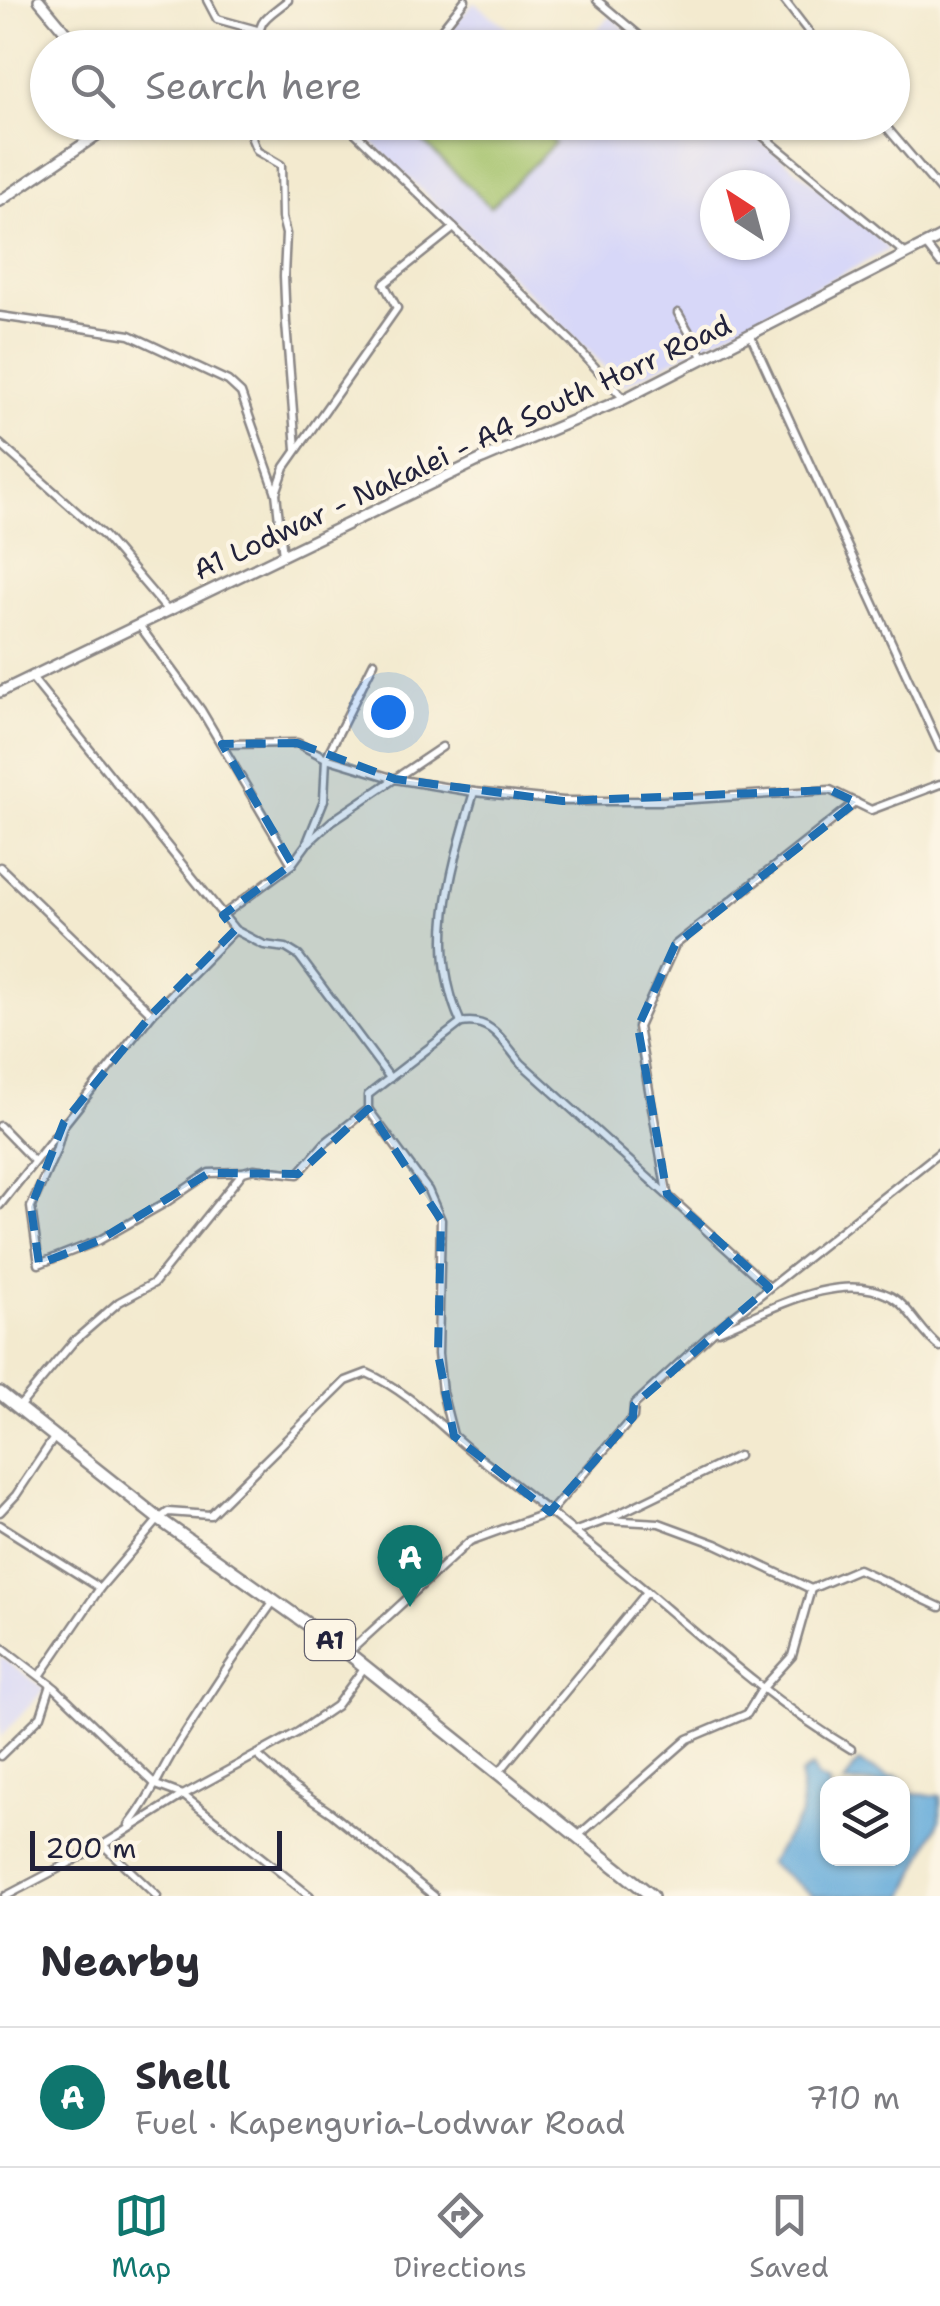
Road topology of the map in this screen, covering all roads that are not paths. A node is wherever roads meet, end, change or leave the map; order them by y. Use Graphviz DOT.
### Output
graph roads {
  1 [pos="39,0"];
  2 [pos="207,0"];
  3 [pos="288,0"];
  4 [pos="465,0"];
  5 [pos="597,0"];
  6 [pos="784,0"];
  7 [pos="65,30"];
  8 [pos="249,30"];
  9 [pos="261,30"];
  10 [pos="441,30"];
  11 [pos="633,30"];
  12 [pos="807,30"];
  13 [pos="89,140"];
  14 [pos="252,140"];
  15 [pos="362,140"];
  16 [pos="768,140"];
  17 [pos="897,140"];
  18 [pos="940,190"];
  19 [pos="0,200"];
  20 [pos="454,228"];
  21 [pos="940,237"];
  22 [pos="925,244"];
  23 [pos="906,254"];
  24 [pos="940,263"];
  25 [pos="678,313"];
  26 [pos="0,316"];
  27 [pos="751,336"];
  28 [pos="705,359"];
  29 [pos="624,399"];
  30 [pos="0,444"];
  31 [pos="296,449"];
  32 [pos="276,492"];
  33 [pos="283,556"];
  34 [pos="168,611"];
  35 [pos="139,625"];
  36 [pos="374,662"];
  37 [pos="32,678"];
  38 [pos="0,692"];
  39 [pos="222,744"];
  40 [pos="442,747"];
  41 [pos="940,748"];
  42 [pos="326,758"];
  43 [pos="395,779"];
  44 [pos="940,784"];
  45 [pos="474,792"];
  46 [pos="856,802"];
  47 [pos="306,845"];
  48 [pos="292,864"];
  49 [pos="0,867"];
  50 [pos="223,914"];
  51 [pos="235,930"];
  52 [pos="152,1014"];
  53 [pos="461,1023"];
  54 [pos="390,1078"];
  55 [pos="368,1109"];
  56 [pos="64,1122"];
  57 [pos="0,1126"];
  58 [pos="940,1152"];
  59 [pos="34,1160"];
  60 [pos="242,1172"];
  61 [pos="667,1194"];
  62 [pos="0,1205"];
  63 [pos="768,1288"];
  64 [pos="712,1333"];
  65 [pos="940,1346"];
  66 [pos="0,1393"];
  67 [pos="18,1408"];
  68 [pos="454,1436"];
  69 [pos="54,1438"];
  70 [pos="738,1456"];
  71 [pos="0,1512"];
  72 [pos="550,1512"];
  73 [pos="159,1518"];
  74 [pos="606,1520"];
  75 [pos="0,1524"];
  76 [pos="574,1531"];
  77 [pos="100,1588"];
  78 [pos="811,1589"];
  79 [pos="647,1592"];
  80 [pos="274,1602"];
  81 [pos="940,1607"];
  82 [pos="0,1646"];
  83 [pos="348,1653"];
  84 [pos="365,1667"];
  85 [pos="40,1676"];
  86 [pos="52,1685"];
  87 [pos="762,1689"];
  88 [pos="850,1749"];
  89 [pos="0,1756"];
  90 [pos="257,1756"];
  91 [pos="500,1771"];
  92 [pos="156,1784"];
  93 [pos="183,1796"];
  94 [pos="125,1830"];
  95 [pos="578,1836"];
  96 [pos="103,1845"];
  97 [pos="6,1896"];
  98 [pos="158,1896"];
  99 [pos="310,1896"];
  100 [pos="434,1896"];
  101 [pos="652,1896"];
  1 -- 7 [label="main road"];
  2 -- 8 [label="street"];
  3 -- 9 [label="street"];
  4 -- 10 [label="street"];
  5 -- 11 [label="street"];
  6 -- 12 [label="street"];
  13 -- 19 [label="main road"];
  14 -- 31 [label="street"];
  15 -- 20 [label="street"];
  16 -- 23 [label="street"];
  17 -- 18 [label="street"];
  20 -- 29 [label="street"];
  20 -- 31 [label="street"];
  21 -- 22 [label="main road, A1 Lodwar - Nakalei - A4 South Horr Road"];
  22 -- 23 [label="main road, A1 Lodwar - Nakalei - A4 South Horr Road"];
  22 -- 24 [label="street"];
  23 -- 27 [label="main road, A1 Lodwar - Nakalei - A4 South Horr Road"];
  25 -- 28 [label="street"];
  26 -- 32 [label="street"];
  27 -- 28 [label="main road, A1 Lodwar - Nakalei - A4 South Horr Road"];
  27 -- 41 [label="street"];
  28 -- 29 [label="main road, A1 Lodwar - Nakalei - A4 South Horr Road"];
  29 -- 33 [label="main road, A1 Lodwar - Nakalei - A4 South Horr Road"];
  30 -- 34 [label="street"];
  31 -- 32 [label="street"];
  32 -- 33 [label="street"];
  33 -- 34 [label="main road, A1 Lodwar - Nakalei - A4 South Horr Road"];
  34 -- 35 [label="main road, A1 Lodwar - Nakalei - A4 South Horr Road"];
  35 -- 37 [label="main road, A1 Lodwar - Nakalei - A4 South Horr Road"];
  35 -- 39 [label="street"];
  36 -- 42 [label="street"];
  37 -- 38 [label="main road, A1 Lodwar - Nakalei - A4 South Horr Road"];
  37 -- 50 [label="street"];
  39 -- 42 [label="street"];
  39 -- 48 [label="street"];
  40 -- 43 [label="street"];
  42 -- 43 [label="street"];
  42 -- 47 [label="street"];
  43 -- 45 [label="street"];
  43 -- 47 [label="street"];
  44 -- 46 [label="street"];
  45 -- 46 [label="street"];
  45 -- 53 [label="street"];
  46 -- 61 [label="street"];
  47 -- 48 [label="street"];
  48 -- 50 [label="street"];
  49 -- 52 [label="street"];
  50 -- 51 [label="street"];
  51 -- 52 [label="street"];
  51 -- 54 [label="street"];
  52 -- 56 [label="street"];
  53 -- 54 [label="street"];
  53 -- 61 [label="street"];
  54 -- 55 [label="street"];
  55 -- 60 [label="street"];
  55 -- 68 [label="street"];
  56 -- 59 [label="street"];
  56 -- 60 [label="street"];
  57 -- 59 [label="street"];
  58 -- 63 [label="street"];
  59 -- 62 [label="street"];
  60 -- 67 [label="street"];
  61 -- 63 [label="street"];
  63 -- 64 [label="street"];
  64 -- 65 [label="street"];
  64 -- 72 [label="street"];
  66 -- 67 [label="highway, A1"];
  67 -- 69 [label="highway, A1"];
  68 -- 72 [label="street"];
  68 -- 73 [label="street"];
  69 -- 71 [label="street"];
  69 -- 73 [label="highway, A1"];
  70 -- 74 [label="street"];
  72 -- 76 [label="street"];
  72 -- 83 [label="street"];
  73 -- 77 [label="street"];
  73 -- 80 [label="highway, A1"];
  74 -- 76 [label="street"];
  74 -- 78 [label="street"];
  75 -- 77 [label="street"];
  76 -- 79 [label="street"];
  77 -- 85 [label="street"];
  78 -- 81 [label="street"];
  78 -- 87 [label="street"];
  79 -- 87 [label="street"];
  79 -- 91 [label="street"];
  80 -- 83 [label="highway, A1"];
  80 -- 92 [label="street"];
  82 -- 85 [label="street"];
  83 -- 84 [label="highway, A1"];
  84 -- 90 [label="street"];
  84 -- 91 [label="highway, A1"];
  85 -- 86 [label="street"];
  86 -- 89 [label="street"];
  86 -- 92 [label="street"];
  87 -- 88 [label="street"];
  87 -- 95 [label="street"];
  90 -- 93 [label="street"];
  90 -- 100 [label="street"];
  91 -- 95 [label="highway, A1"];
  92 -- 93 [label="street"];
  92 -- 94 [label="street"];
  93 -- 94 [label="street"];
  93 -- 99 [label="street"];
  94 -- 96 [label="street"];
  95 -- 101 [label="highway, A1"];
  96 -- 97 [label="street"];
  96 -- 98 [label="street"];
}
